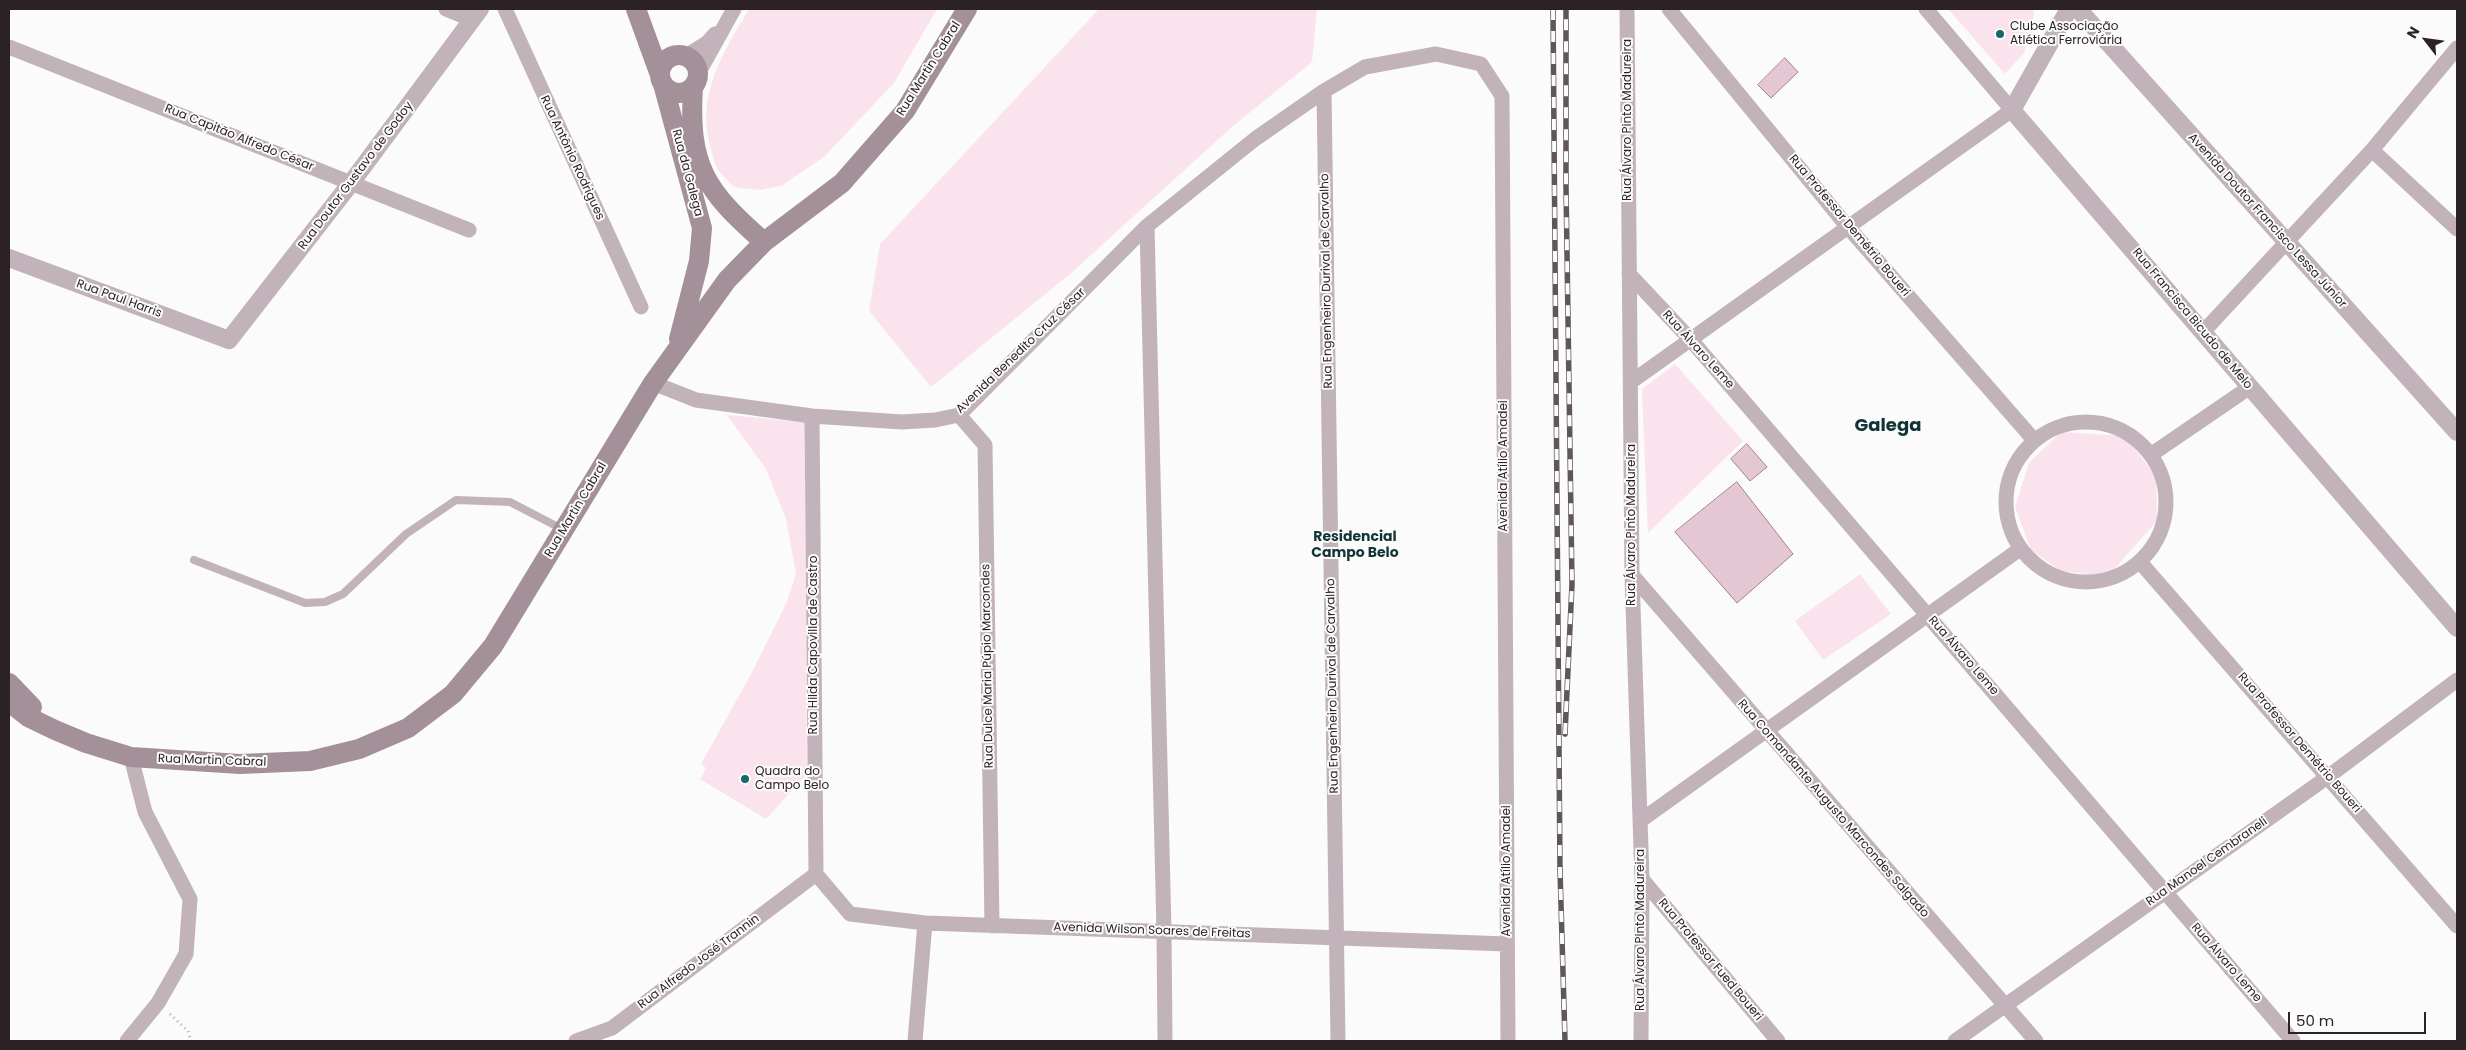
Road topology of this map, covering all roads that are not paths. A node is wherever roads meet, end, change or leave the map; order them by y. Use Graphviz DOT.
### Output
graph roads {
  1 [pos="446,9"];
  2 [pos="505,9"];
  3 [pos="967,9"];
  4 [pos="1627,9"];
  5 [pos="1669,9"];
  6 [pos="1926,9"];
  7 [pos="2069,9"];
  8 [pos="2078,9"];
  9 [pos="731,13"];
  10 [pos="476,14"];
  11 [pos="638,14"];
  12 [pos="9,46"];
  13 [pos="2457,48"];
  14 [pos="688,68"];
  15 [pos="661,79"];
  16 [pos="1324,92"];
  17 [pos="2012,110"];
  18 [pos="2372,150"];
  19 [pos="351,184"];
  20 [pos="734,216"];
  21 [pos="1147,226"];
  22 [pos="1847,226"];
  23 [pos="702,228"];
  24 [pos="2457,229"];
  25 [pos="469,230"];
  26 [pos="764,242"];
  27 [pos="2286,243"];
  28 [pos="9,258"];
  29 [pos="699,261"];
  30 [pos="1629,274"];
  31 [pos="727,280"];
  32 [pos="641,307"];
  33 [pos="2204,331"];
  34 [pos="229,340"];
  35 [pos="1691,340"];
  36 [pos="676,350"];
  37 [pos="1632,382"];
  38 [pos="653,383"];
  39 [pos="2250,387"];
  40 [pos="959,415"];
  41 [pos="812,416"];
  42 [pos="2457,432"];
  43 [pos="2034,440"];
  44 [pos="2152,454"];
  45 [pos="564,530"];
  46 [pos="2020,549"];
  47 [pos="194,560"];
  48 [pos="2140,562"];
  49 [pos="1632,575"];
  50 [pos="1928,616"];
  51 [pos="2457,628"];
  52 [pos="2457,680"];
  53 [pos="9,683"];
  54 [pos="9,702"];
  55 [pos="55,730"];
  56 [pos="1765,730"];
  57 [pos="130,757"];
  58 [pos="2329,776"];
  59 [pos="1640,821"];
  60 [pos="816,874"];
  61 [pos="1642,879"];
  62 [pos="2165,892"];
  63 [pos="925,923"];
  64 [pos="992,926"];
  65 [pos="2457,926"];
  66 [pos="1164,931"];
  67 [pos="1338,938"];
  68 [pos="1507,944"];
  69 [pos="2005,1006"];
  70 [pos="616,1035"];
  71 [pos="127,1041"];
  72 [pos="576,1041"];
  73 [pos="915,1041"];
  74 [pos="1165,1041"];
  75 [pos="1338,1041"];
  76 [pos="1508,1041"];
  77 [pos="1641,1041"];
  78 [pos="1778,1041"];
  79 [pos="1955,1041"];
  80 [pos="2036,1041"];
  81 [pos="2293,1041"];
  1 -- 10 [label="street"];
  2 -- 32 [label="street, Rua Antônio Rodrigues"];
  3 -- 26 [label="main road, Rua Martin Cabral"];
  4 -- 30 [label="street, Rua Álvaro Pinto Madureira"];
  5 -- 22 [label="street, Rua Professor Demétrio Boueri"];
  6 -- 17 [label="street, Rua Francisca Bicudo de Melo"];
  7 -- 17 [label="street"];
  8 -- 27 [label="street, Avenida Doutor Francisco Lessa Júnior"];
  9 -- 14 [label="street"];
  10 -- 19 [label="street, Rua Doutor Gustavo de Godoy"];
  11 -- 14 [label="main road, Rua da Galega"];
  11 -- 15 [label="main road, Rua da Galega"];
  12 -- 19 [label="street, Rua Capitão Alfredo César"];
  13 -- 18 [label="street"];
  14 -- 15 [label="main road"];
  14 -- 15 [label="main road"];
  14 -- 20 [label="main road, Rua da Galega"];
  15 -- 23 [label="main road, Rua da Galega"];
  16 -- 21 [label="street, Avenida Benedito Cruz César"];
  16 -- 67 [label="street, Rua Engenheiro Durival de Carvalho"];
  16 -- 68 [label="street, Avenida Atílio Amadei"];
  17 -- 22 [label="street"];
  17 -- 33 [label="street, Rua Francisca Bicudo de Melo"];
  18 -- 24 [label="street"];
  18 -- 27 [label="street"];
  19 -- 25 [label="street, Rua Capitão Alfredo César"];
  19 -- 34 [label="street, Rua Doutor Gustavo de Godoy"];
  20 -- 23 [label="main road"];
  20 -- 26 [label="main road, Rua da Galega"];
  21 -- 40 [label="street, Avenida Benedito Cruz César"];
  21 -- 66 [label="street"];
  22 -- 35 [label="street"];
  22 -- 43 [label="street, Rua Professor Demétrio Boueri"];
  23 -- 29 [label="main road, Rua da Galega"];
  26 -- 31 [label="main road, Rua Martin Cabral"];
  27 -- 33 [label="street"];
  27 -- 42 [label="street, Avenida Doutor Francisco Lessa Júnior"];
  28 -- 34 [label="street, Rua Paul Harris"];
  29 -- 31 [label="main road"];
  29 -- 36 [label="main road, Rua da Galega"];
  30 -- 35 [label="street, Rua Álvaro Leme"];
  30 -- 37 [label="street, Rua Álvaro Pinto Madureira"];
  31 -- 36 [label="main road, Rua Martin Cabral"];
  33 -- 39 [label="street, Rua Francisca Bicudo de Melo"];
  35 -- 37 [label="street"];
  35 -- 50 [label="street, Rua Álvaro Leme"];
  36 -- 38 [label="main road, Rua Martin Cabral"];
  37 -- 49 [label="street, Rua Álvaro Pinto Madureira"];
  38 -- 41 [label="street, Avenida Benedito Cruz César"];
  38 -- 45 [label="main road, Rua Martin Cabral"];
  39 -- 44 [label="street"];
  39 -- 51 [label="street, Rua Francisca Bicudo de Melo"];
  40 -- 41 [label="street, Avenida Benedito Cruz César"];
  40 -- 64 [label="street, Rua Dulce Maria Púpio Marcondes"];
  41 -- 60 [label="street, Rua Hilda Capovilla de Castro"];
  43 -- 44 [label="street"];
  43 -- 46 [label="street"];
  44 -- 48 [label="street"];
  45 -- 47 [label="lane"];
  45 -- 57 [label="main road, Rua Martin Cabral"];
  46 -- 48 [label="street"];
  46 -- 50 [label="street"];
  48 -- 58 [label="street, Rua Professor Demétrio Boueri"];
  49 -- 56 [label="street, Rua Comandante Augusto Marcondes Salgado"];
  49 -- 59 [label="street, Rua Álvaro Pinto Madureira"];
  50 -- 56 [label="street"];
  50 -- 62 [label="street, Rua Álvaro Leme"];
  52 -- 58 [label="street, Rua Manoel Cembraneli"];
  53 -- 55 [label="main road, Rua Martin Cabral"];
  54 -- 55 [label="main road, Rua Martin Cabral"];
  55 -- 57 [label="main road, Rua Martin Cabral"];
  56 -- 59 [label="street"];
  56 -- 69 [label="street, Rua Comandante Augusto Marcondes Salgado"];
  57 -- 71 [label="street"];
  58 -- 62 [label="street, Rua Manoel Cembraneli"];
  58 -- 65 [label="street, Rua Professor Demétrio Boueri"];
  59 -- 61 [label="street, Rua Álvaro Pinto Madureira"];
  60 -- 63 [label="street, Avenida Wilson Soares de Freitas"];
  60 -- 70 [label="street, Rua Alfredo José Trannin"];
  61 -- 77 [label="street, Rua Álvaro Pinto Madureira"];
  61 -- 78 [label="street, Rua Professor Fued Boueri"];
  62 -- 69 [label="street, Rua Manoel Cembraneli"];
  62 -- 81 [label="street, Rua Álvaro Leme"];
  63 -- 64 [label="street, Avenida Wilson Soares de Freitas"];
  63 -- 73 [label="street"];
  64 -- 66 [label="street, Avenida Wilson Soares de Freitas"];
  66 -- 67 [label="street, Avenida Wilson Soares de Freitas"];
  66 -- 74 [label="street"];
  67 -- 68 [label="street, Avenida Wilson Soares de Freitas"];
  67 -- 75 [label="street, Rua Engenheiro Durival de Carvalho"];
  68 -- 76 [label="street, Avenida Atílio Amadei"];
  69 -- 79 [label="street, Rua Manoel Cembraneli"];
  69 -- 80 [label="street, Rua Comandante Augusto Marcondes Salgado"];
  70 -- 72 [label="street, Rua Alfredo José Trannin"];
}
